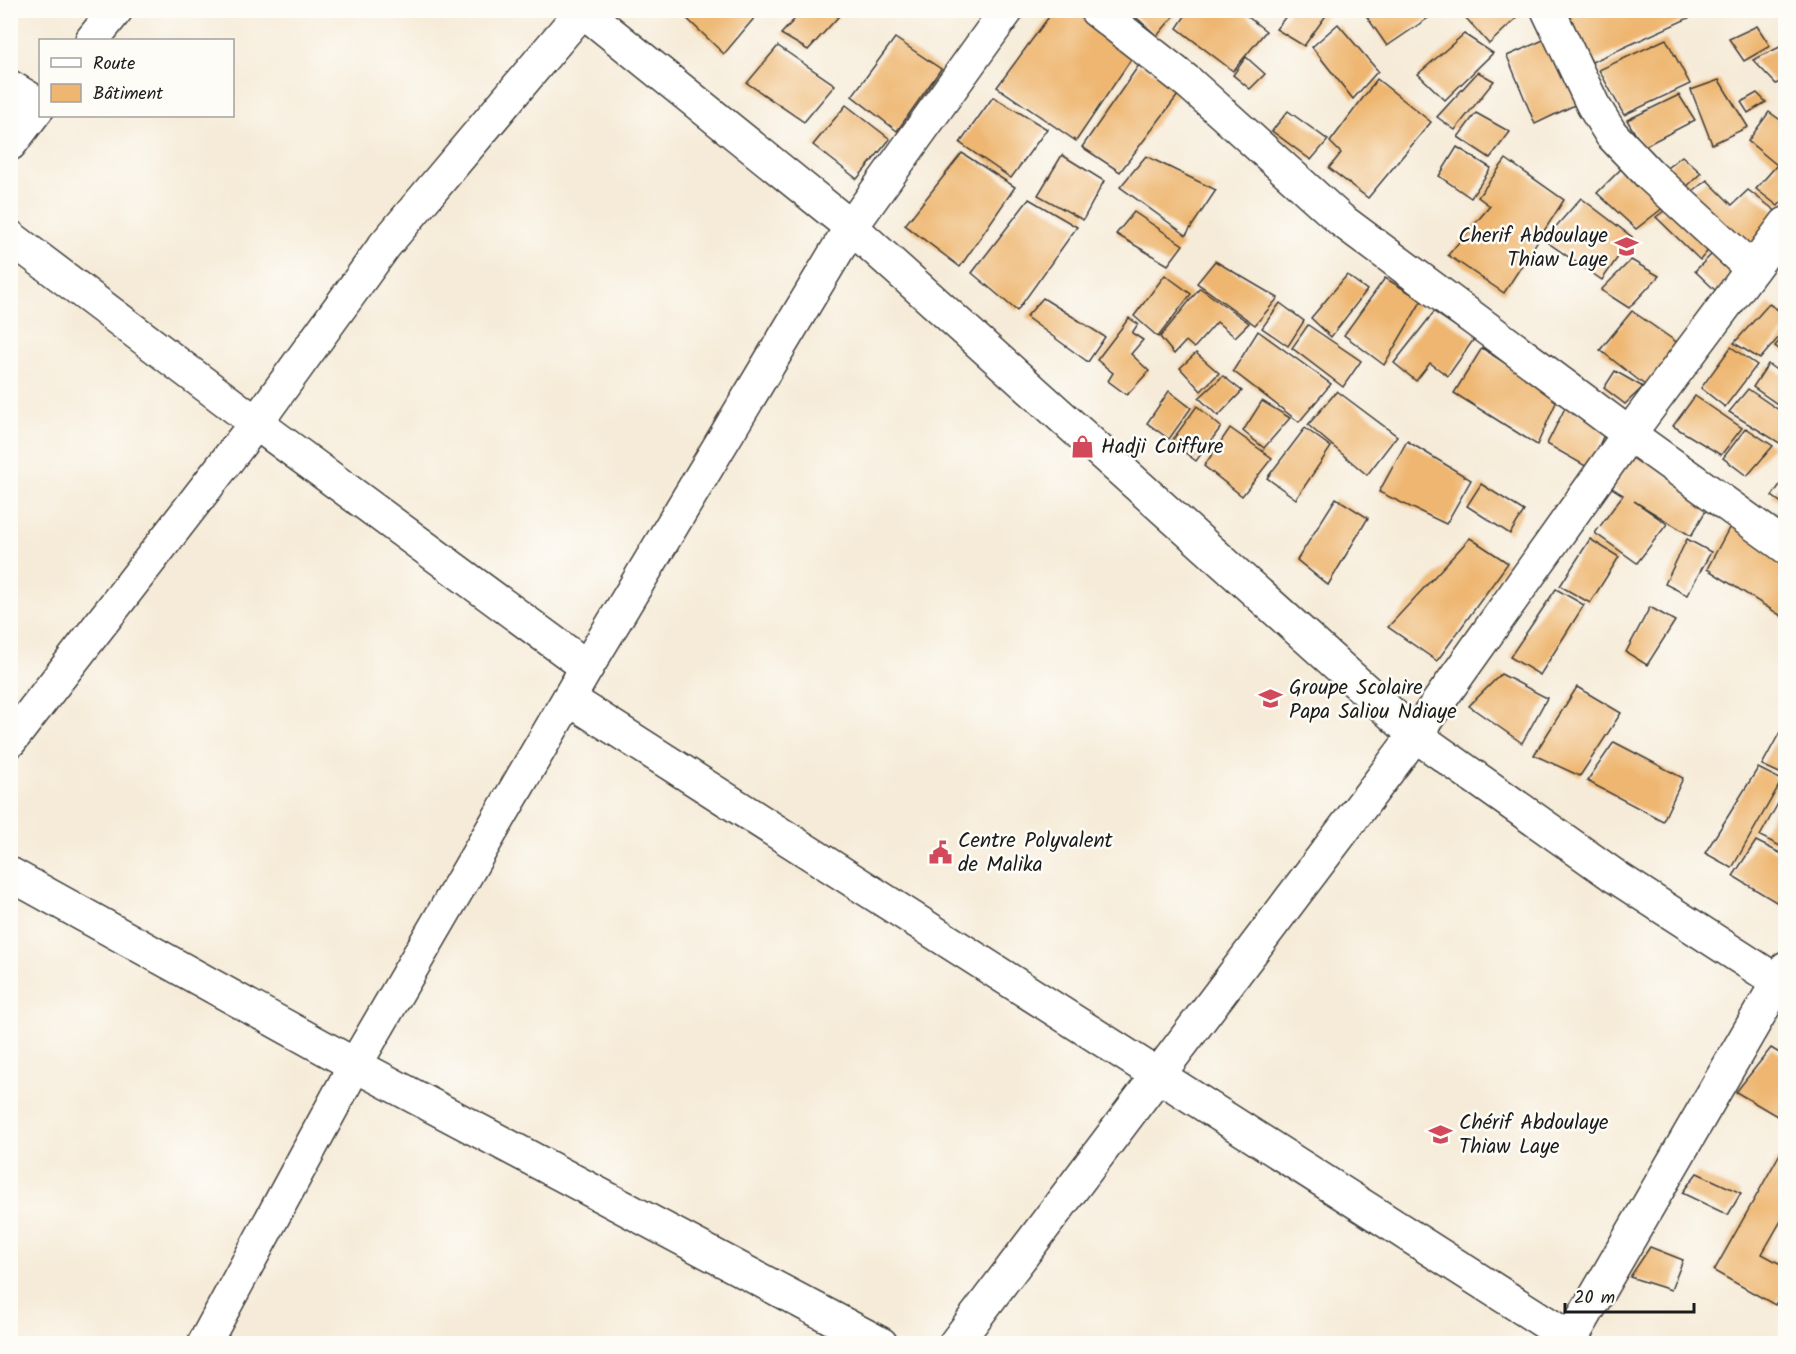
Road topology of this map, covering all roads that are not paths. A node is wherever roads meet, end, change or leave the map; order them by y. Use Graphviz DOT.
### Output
graph roads {
  1 [pos="116,10"];
  2 [pos="1006,10"];
  3 [pos="1096,10"];
  4 [pos="1548,10"];
  5 [pos="582,11"];
  6 [pos="93,39"];
  7 [pos="10,87"];
  8 [pos="39,104"];
  9 [pos="39,106"];
  10 [pos="10,144"];
  11 [pos="1785,224"];
  12 [pos="851,227"];
  13 [pos="10,237"];
  14 [pos="1752,269"];
  15 [pos="256,423"];
  16 [pos="1629,434"];
  17 [pos="1785,547"];
  18 [pos="586,668"];
  19 [pos="569,699"];
  20 [pos="1415,735"];
  21 [pos="10,741"];
  22 [pos="10,874"];
  23 [pos="1783,979"];
  24 [pos="355,1065"];
  25 [pos="1157,1075"];
  26 [pos="1569,1341"];
  27 [pos="204,1344"];
  28 [pos="881,1344"];
  29 [pos="955,1344"];
  1 -- 6 [label="street"];
  2 -- 12 [label="street"];
  3 -- 16 [label="street"];
  4 -- 14 [label="street"];
  5 -- 12 [label="street"];
  5 -- 15 [label="street"];
  7 -- 8 [label="street"];
  9 -- 10 [label="street"];
  11 -- 14 [label="street"];
  12 -- 18 [label="street"];
  12 -- 20 [label="street"];
  13 -- 15 [label="street"];
  14 -- 16 [label="street"];
  15 -- 18 [label="street"];
  15 -- 21 [label="street"];
  16 -- 17 [label="street"];
  16 -- 20 [label="street"];
  18 -- 19 [label="street"];
  19 -- 24 [label="street"];
  19 -- 25 [label="street"];
  20 -- 23 [label="street"];
  20 -- 25 [label="street"];
  22 -- 24 [label="street"];
  23 -- 26 [label="street"];
  24 -- 27 [label="street"];
  24 -- 28 [label="street"];
  25 -- 26 [label="street"];
  25 -- 29 [label="street"];
}
